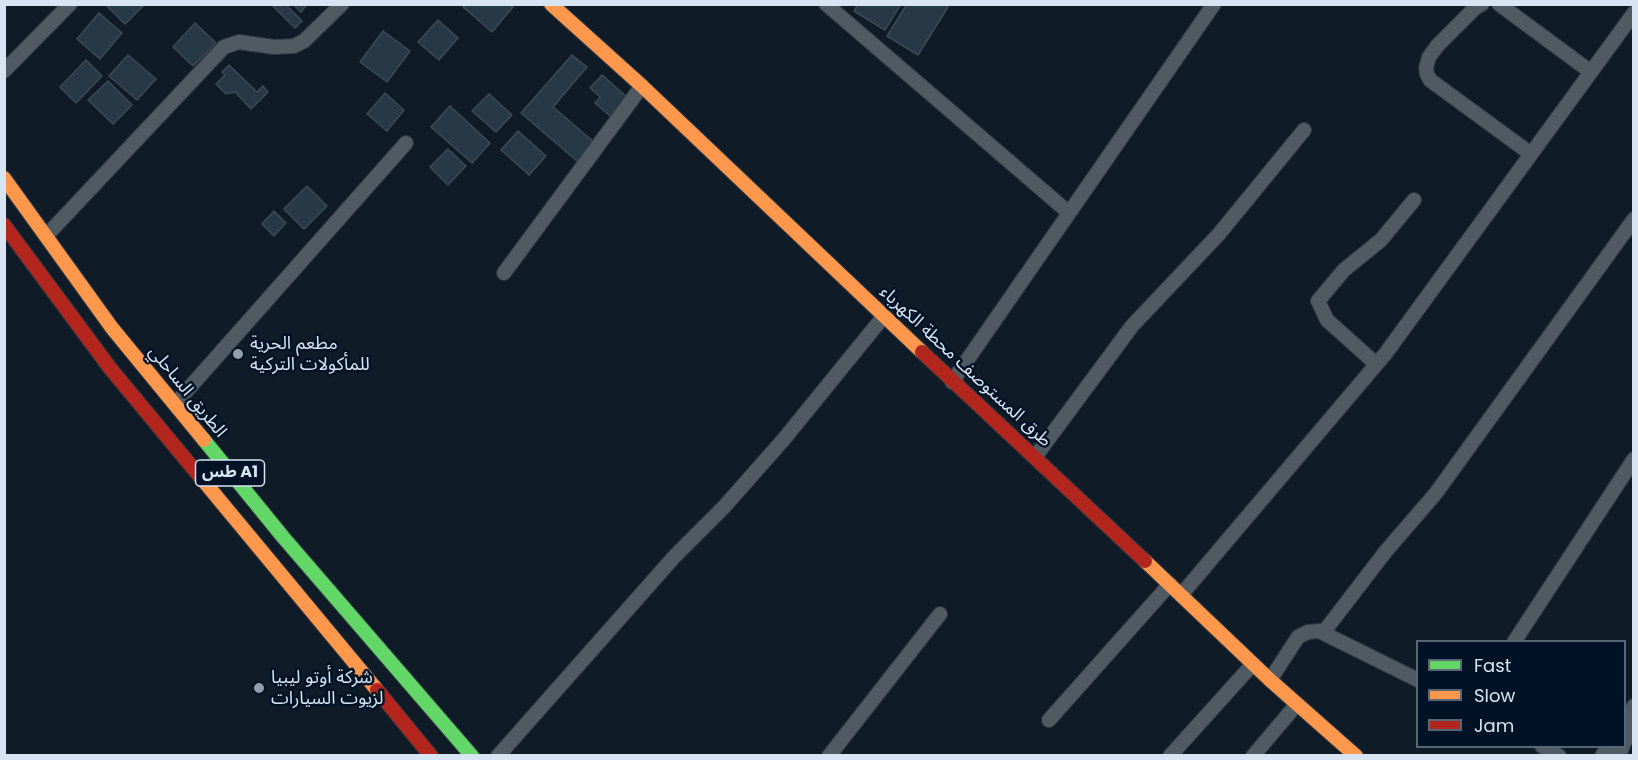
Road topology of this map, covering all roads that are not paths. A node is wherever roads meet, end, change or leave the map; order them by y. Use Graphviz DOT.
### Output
graph roads {
  1 [pos="70,4"];
  2 [pos="342,4"];
  3 [pos="551,4"];
  4 [pos="826,4"];
  5 [pos="1214,4"];
  6 [pos="1482,4"];
  7 [pos="1499,4"];
  8 [pos="1634,13"];
  9 [pos="4,71"];
  10 [pos="1591,72"];
  11 [pos="642,86"];
  12 [pos="1304,130"];
  13 [pos="406,143"];
  14 [pos="1531,153"];
  15 [pos="4,178"];
  16 [pos="1414,200"];
  17 [pos="1068,212"];
  18 [pos="1634,219"];
  19 [pos="4,225"];
  20 [pos="46,236"];
  21 [pos="504,273"];
  22 [pos="884,316"];
  23 [pos="1376,364"];
  24 [pos="952,382"];
  25 [pos="175,405"];
  26 [pos="1035,457"];
  27 [pos="1634,459"];
  28 [pos="1170,584"];
  29 [pos="1181,595"];
  30 [pos="940,614"];
  31 [pos="1323,633"];
  32 [pos="1515,640"];
  33 [pos="1253,664"];
  34 [pos="1416,679"];
  35 [pos="1270,680"];
  36 [pos="1297,704"];
  37 [pos="1049,720"];
  38 [pos="1634,728"];
  39 [pos="1626,742"];
  40 [pos="1544,748"];
  41 [pos="431,756"];
  42 [pos="471,756"];
  43 [pos="498,756"];
  44 [pos="829,756"];
  45 [pos="1170,756"];
  46 [pos="1253,756"];
  47 [pos="1356,756"];
  48 [pos="1559,756"];
  1 -- 9 [label="street"];
  2 -- 20 [label="street"];
  3 -- 11 [label="main road, طرق المستوصف محطة الكهرباء"];
  4 -- 17 [label="street"];
  5 -- 17 [label="street"];
  6 -- 14 [label="street"];
  7 -- 10 [label="street"];
  8 -- 10 [label="street"];
  10 -- 14 [label="street"];
  11 -- 21 [label="street"];
  11 -- 22 [label="main road, طرق المستوصف محطة الكهرباء"];
  12 -- 26 [label="street"];
  13 -- 25 [label="street"];
  14 -- 23 [label="street"];
  15 -- 20 [label="main road, الطريق الساحلي / طس A1"];
  16 -- 23 [label="street"];
  17 -- 24 [label="street"];
  18 -- 31 [label="street"];
  19 -- 41 [label="main road, طس A1"];
  20 -- 25 [label="main road, الطريق الساحلي / طس A1"];
  22 -- 24 [label="main road, طرق المستوصف محطة الكهرباء"];
  22 -- 43 [label="street"];
  23 -- 29 [label="street"];
  24 -- 26 [label="main road, طرق المستوصف محطة الكهرباء"];
  25 -- 42 [label="main road, الطريق الساحلي / طس A1"];
  26 -- 28 [label="main road, طرق المستوصف محطة الكهرباء"];
  27 -- 32 [label="street"];
  28 -- 29 [label="main road, طرق المستوصف محطة الكهرباء"];
  28 -- 37 [label="street"];
  29 -- 33 [label="main road, طرق المستوصف محطة الكهرباء"];
  30 -- 44 [label="street"];
  31 -- 34 [label="street"];
  31 -- 35 [label="street"];
  33 -- 35 [label="main road, طرق المستوصف محطة الكهرباء"];
  33 -- 45 [label="street"];
  35 -- 36 [label="main road, طرق المستوصف محطة الكهرباء"];
  36 -- 46 [label="street"];
  36 -- 47 [label="main road, طرق المستوصف محطة الكهرباء"];
  38 -- 39 [label="street"];
  40 -- 48 [label="street"];
}
